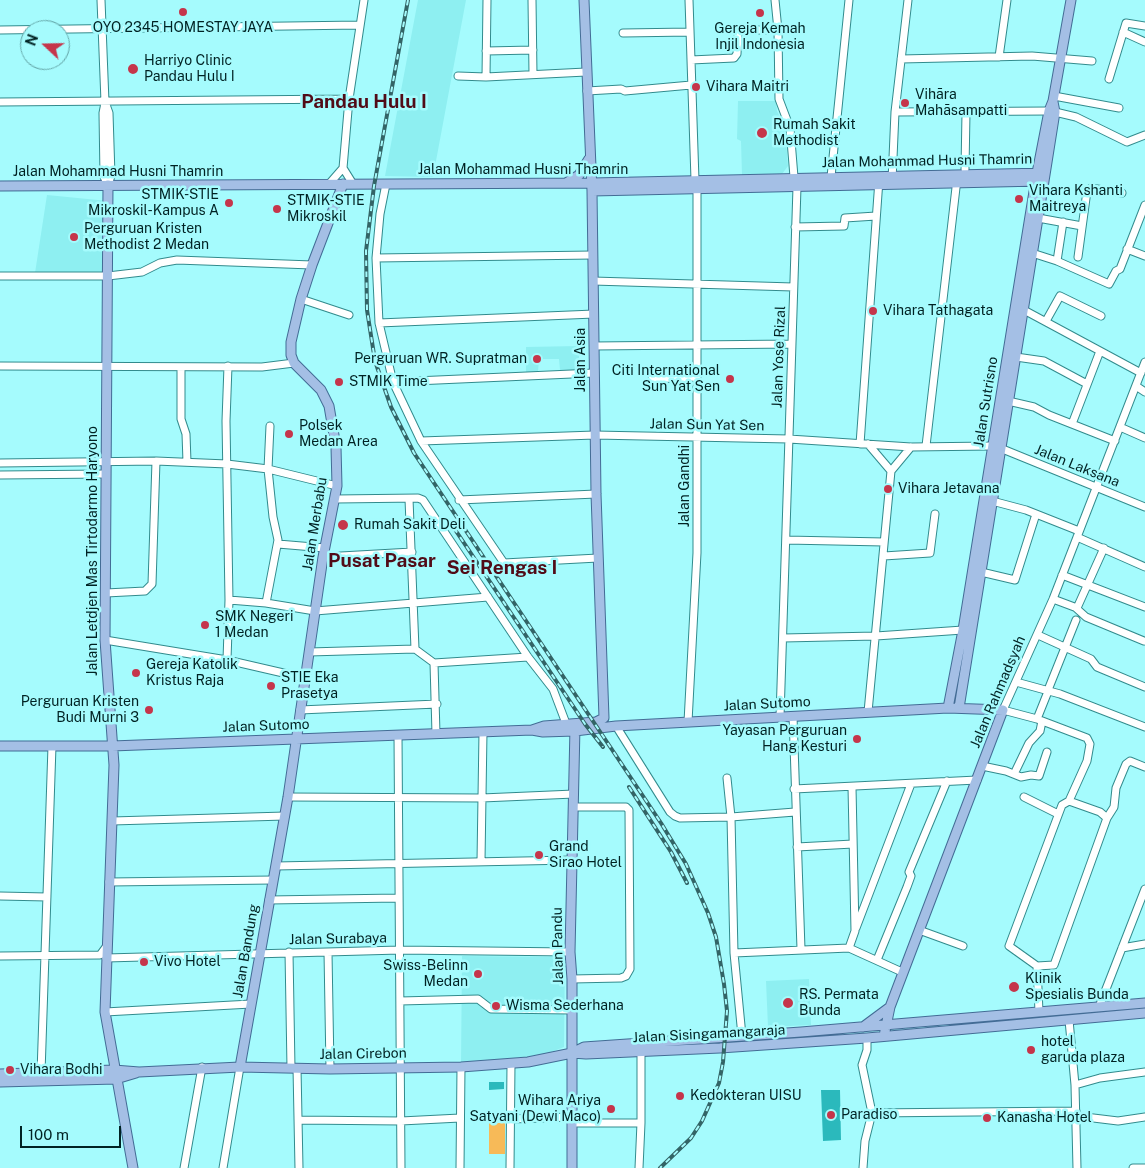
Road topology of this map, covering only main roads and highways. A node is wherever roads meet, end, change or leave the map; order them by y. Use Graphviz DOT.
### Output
graph roads {
  1 [pos="584,0"];
  2 [pos="1071,0"];
  3 [pos="590,157"];
  4 [pos="1041,177"];
  5 [pos="755,178"];
  6 [pos="879,180"];
  7 [pos="343,184"];
  8 [pos="565,184"];
  9 [pos="108,185"];
  10 [pos="0,186"];
  11 [pos="591,187"];
  12 [pos="756,188"];
  13 [pos="996,447"];
  14 [pos="948,708"];
  15 [pos="959,708"];
  16 [pos="1003,710"];
  17 [pos="603,719"];
  18 [pos="572,727"];
  19 [pos="312,738"];
  20 [pos="296,739"];
  21 [pos="0,746"];
  22 [pos="112,746"];
  23 [pos="294,754"];
  24 [pos="1145,1003"];
  25 [pos="890,1007"];
  26 [pos="1145,1013"];
  27 [pos="885,1025"];
  28 [pos="863,1027"];
  29 [pos="826,1030"];
  30 [pos="884,1036"];
  31 [pos="826,1040"];
  32 [pos="584,1047"];
  33 [pos="572,1053"];
  34 [pos="240,1067"];
  35 [pos="0,1074"];
  36 [pos="115,1075"];
  37 [pos="0,1082"];
  38 [pos="133,1168"];
  39 [pos="572,1168"];
  1 -- 3 [label="main road, Jalan Asia"];
  2 -- 4 [label="main road, Jalan Sutrisno"];
  3 -- 8 [label="main road"];
  3 -- 11 [label="main road, Jalan Asia"];
  4 -- 6 [label="main road, Jalan Mohammad Husni Thamrin"];
  4 -- 13 [label="main road, Jalan Sutrisno"];
  4 -- 13 [label="main road, Jalan Sutrisno"];
  5 -- 6 [label="main road, Jalan Mohammad Husni Thamrin"];
  5 -- 11 [label="main road, Jalan Mohammad Husni Thamrin"];
  5 -- 12 [label="main road"];
  6 -- 12 [label="main road, Jalan Mohammad Husni Thamrin"];
  7 -- 8 [label="main road, Jalan Mohammad Husni Thamrin"];
  7 -- 9 [label="main road, Jalan Mohammad Husni Thamrin"];
  7 -- 20 [label="main road, Jalan Merbabu"];
  8 -- 11 [label="main road, Jalan Mohammad Husni Thamrin"];
  9 -- 10 [label="main road, Jalan Mohammad Husni Thamrin"];
  9 -- 22 [label="main road, Jalan Letdjen Mas Tirtodarmo Haryono"];
  11 -- 12 [label="main road, Jalan Mohammad Husni Thamrin"];
  11 -- 17 [label="main road, Jalan Asia"];
  13 -- 14 [label="main road, Jalan Sutrisno"];
  13 -- 15 [label="main road, Jalan Sutrisno"];
  14 -- 15 [label="main road, Jalan Sutomo"];
  14 -- 18 [label="main road, Jalan Sutomo"];
  15 -- 16 [label="main road, Jalan Sutomo"];
  16 -- 25 [label="main road, Jalan Rahmadsyah"];
  17 -- 18 [label="main road, Jalan Sutomo"];
  18 -- 19 [label="main road, Jalan Sutomo"];
  18 -- 33 [label="main road, Jalan Pandu"];
  19 -- 20 [label="main road, Jalan Sutomo"];
  19 -- 23 [label="main road"];
  20 -- 22 [label="main road, Jalan Sutomo"];
  20 -- 23 [label="main road, Jalan Bandung"];
  21 -- 22 [label="main road, Jalan Sutomo"];
  22 -- 36 [label="main road, Jalan Letdjen Mas Tirtodarmo Haryono"];
  23 -- 34 [label="main road, Jalan Bandung"];
  24 -- 27 [label="main road, Jalan Sisingamangaraja"];
  25 -- 27 [label="main road, Jalan Rahmadsyah"];
  25 -- 28 [label="main road"];
  26 -- 30 [label="main road, Jalan Sisingamangaraja"];
  27 -- 28 [label="main road, Jalan Sisingamangaraja"];
  27 -- 30 [label="main road, Jalan Rahmadsyah"];
  28 -- 29 [label="main road, Jalan Sisingamangaraja"];
  29 -- 31 [label="main road"];
  29 -- 32 [label="main road, Jalan Sisingamangaraja"];
  30 -- 31 [label="main road, Jalan Sisingamangaraja"];
  31 -- 33 [label="main road, Jalan Sisingamangaraja"];
  32 -- 33 [label="main road, Jalan Cirebon"];
  33 -- 34 [label="main road, Jalan Cirebon"];
  33 -- 39 [label="main road, Jalan Pandu"];
  34 -- 36 [label="main road, Jalan Cirebon"];
  35 -- 36 [label="main road"];
  36 -- 37 [label="main road"];
  36 -- 38 [label="main road"];
}
